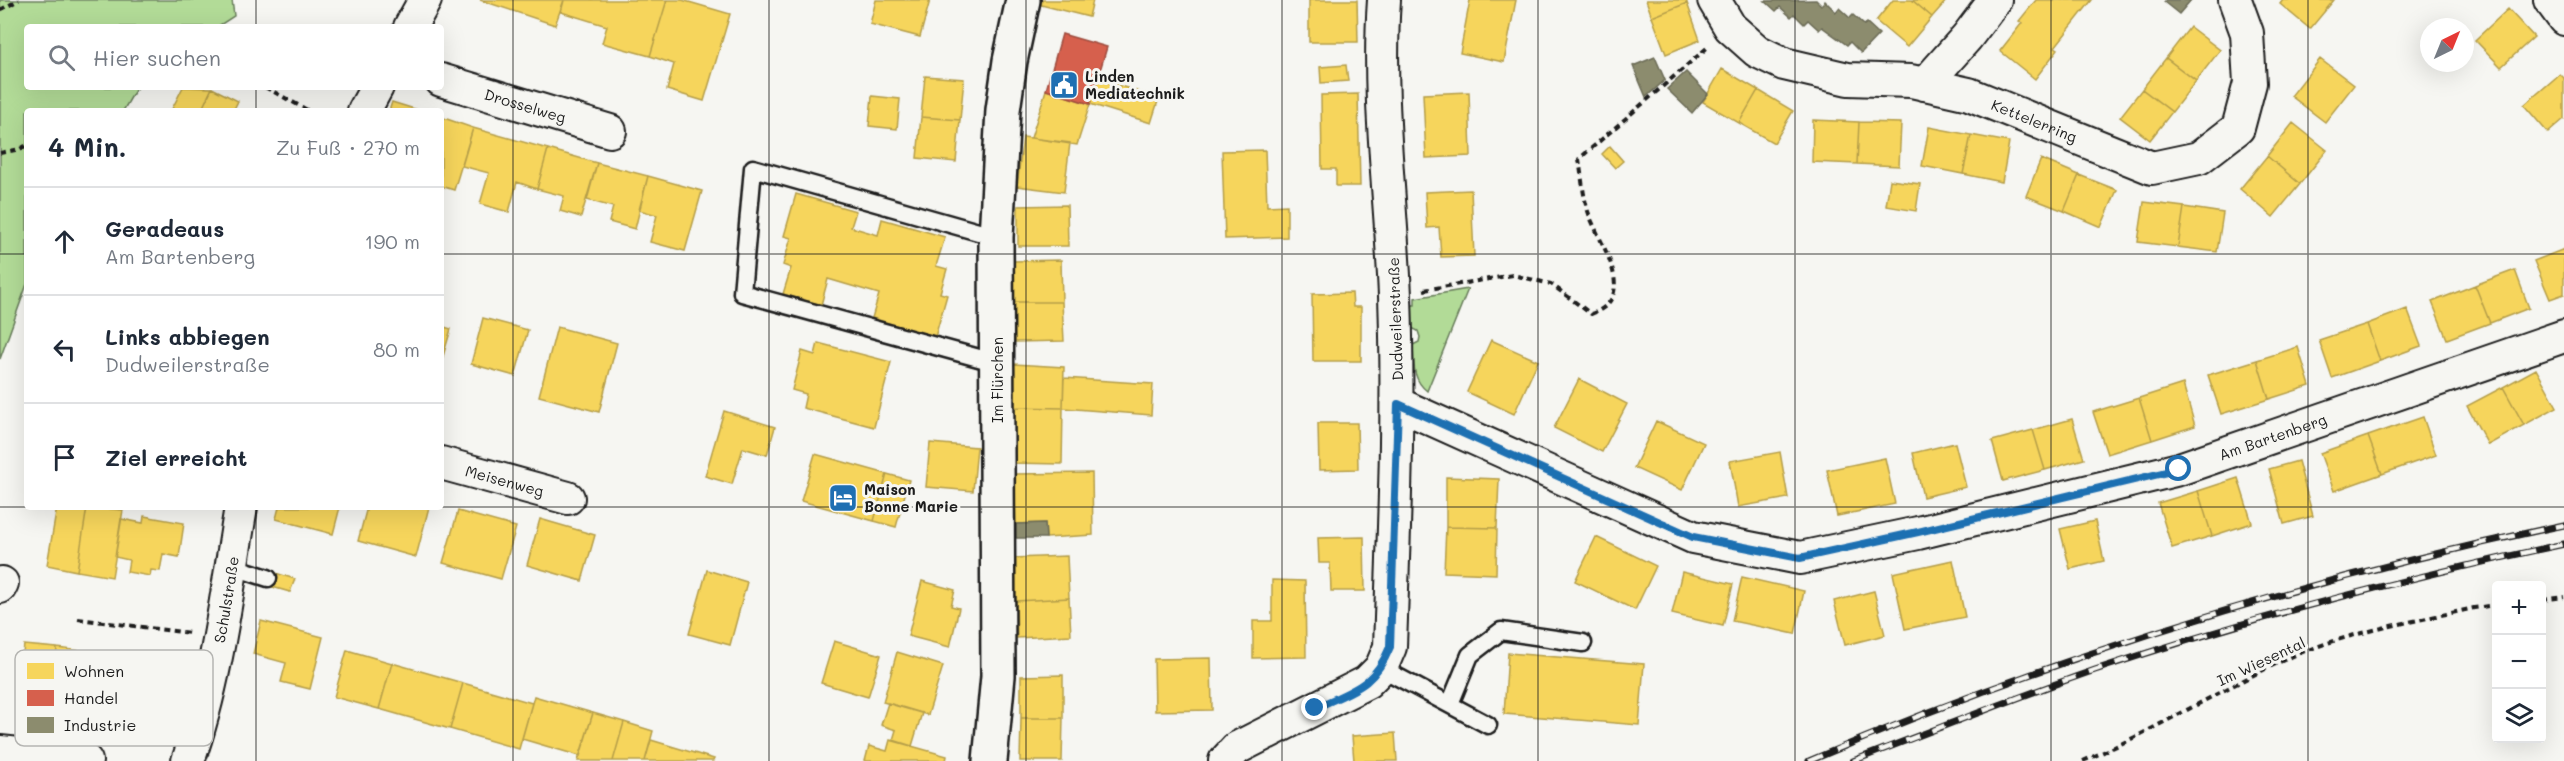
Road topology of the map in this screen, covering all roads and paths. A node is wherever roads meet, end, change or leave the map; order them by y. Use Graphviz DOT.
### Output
graph roads {
  1 [pos="19,0"];
  2 [pos="425,0"];
  3 [pos="1023,0"];
  4 [pos="1384,0"];
  5 [pos="1714,0"];
  6 [pos="1995,0"];
  7 [pos="2235,0"];
  8 [pos="2550,0"];
  9 [pos="0,10"];
  10 [pos="2564,19"];
  11 [pos="412,24"];
  12 [pos="1713,43"];
  13 [pos="444,81"];
  14 [pos="1925,84"];
  15 [pos="270,90"];
  16 [pos="375,90"];
  17 [pos="304,108"];
  18 [pos="366,108"];
  19 [pos="610,131"];
  20 [pos="24,147"];
  21 [pos="0,153"];
  22 [pos="996,237"];
  23 [pos="1420,291"];
  24 [pos="2564,336"];
  25 [pos="997,363"];
  26 [pos="1398,404"];
  27 [pos="444,464"];
  28 [pos="568,498"];
  29 [pos="240,510"];
  30 [pos="231,566"];
  31 [pos="268,578"];
  32 [pos="2564,597"];
  33 [pos="2546,599"];
  34 [pos="2492,606"];
  35 [pos="78,619"];
  36 [pos="219,637"];
  37 [pos="1583,643"];
  38 [pos="213,666"];
  39 [pos="1381,668"];
  40 [pos="1450,704"];
  41 [pos="1488,725"];
  42 [pos="194,746"];
  43 [pos="0,752"];
  44 [pos="86,761"];
  45 [pos="188,761"];
  46 [pos="990,761"];
  47 [pos="1225,761"];
  48 [pos="2083,761"];
  1 -- 9 [label="path"];
  2 -- 11 [label="street"];
  3 -- 22 [label="street, Im Flürchen"];
  4 -- 26 [label="street, Dudweilerstraße"];
  5 -- 14 [label="street, Kettelerring"];
  6 -- 14 [label="street"];
  7 -- 14 [label="street, Kettelerring"];
  8 -- 10 [label="street"];
  12 -- 23 [label="path"];
  13 -- 19 [label="street, Drosselweg"];
  15 -- 17 [label="path"];
  16 -- 18 [label="street"];
  20 -- 21 [label="path"];
  22 -- 25 [label="street, Im Flürchen"];
  22 -- 25 [label="lane"];
  24 -- 26 [label="street, Am Bartenberg"];
  25 -- 46 [label="street, Im Flürchen"];
  26 -- 39 [label="street, Dudweilerstraße"];
  27 -- 28 [label="street, Meisenweg"];
  29 -- 30 [label="street, Schulstraße"];
  30 -- 31 [label="lane"];
  30 -- 36 [label="street, Schulstraße"];
  32 -- 33 [label="path"];
  34 -- 48 [label="path, Im Wiesental"];
  35 -- 36 [label="path"];
  36 -- 38 [label="street, Schulstraße"];
  37 -- 40 [label="lane"];
  39 -- 40 [label="lane"];
  39 -- 47 [label="street"];
  40 -- 41 [label="lane"];
  42 -- 45 [label="street, Schulstraße"];
  43 -- 44 [label="street"];
}
